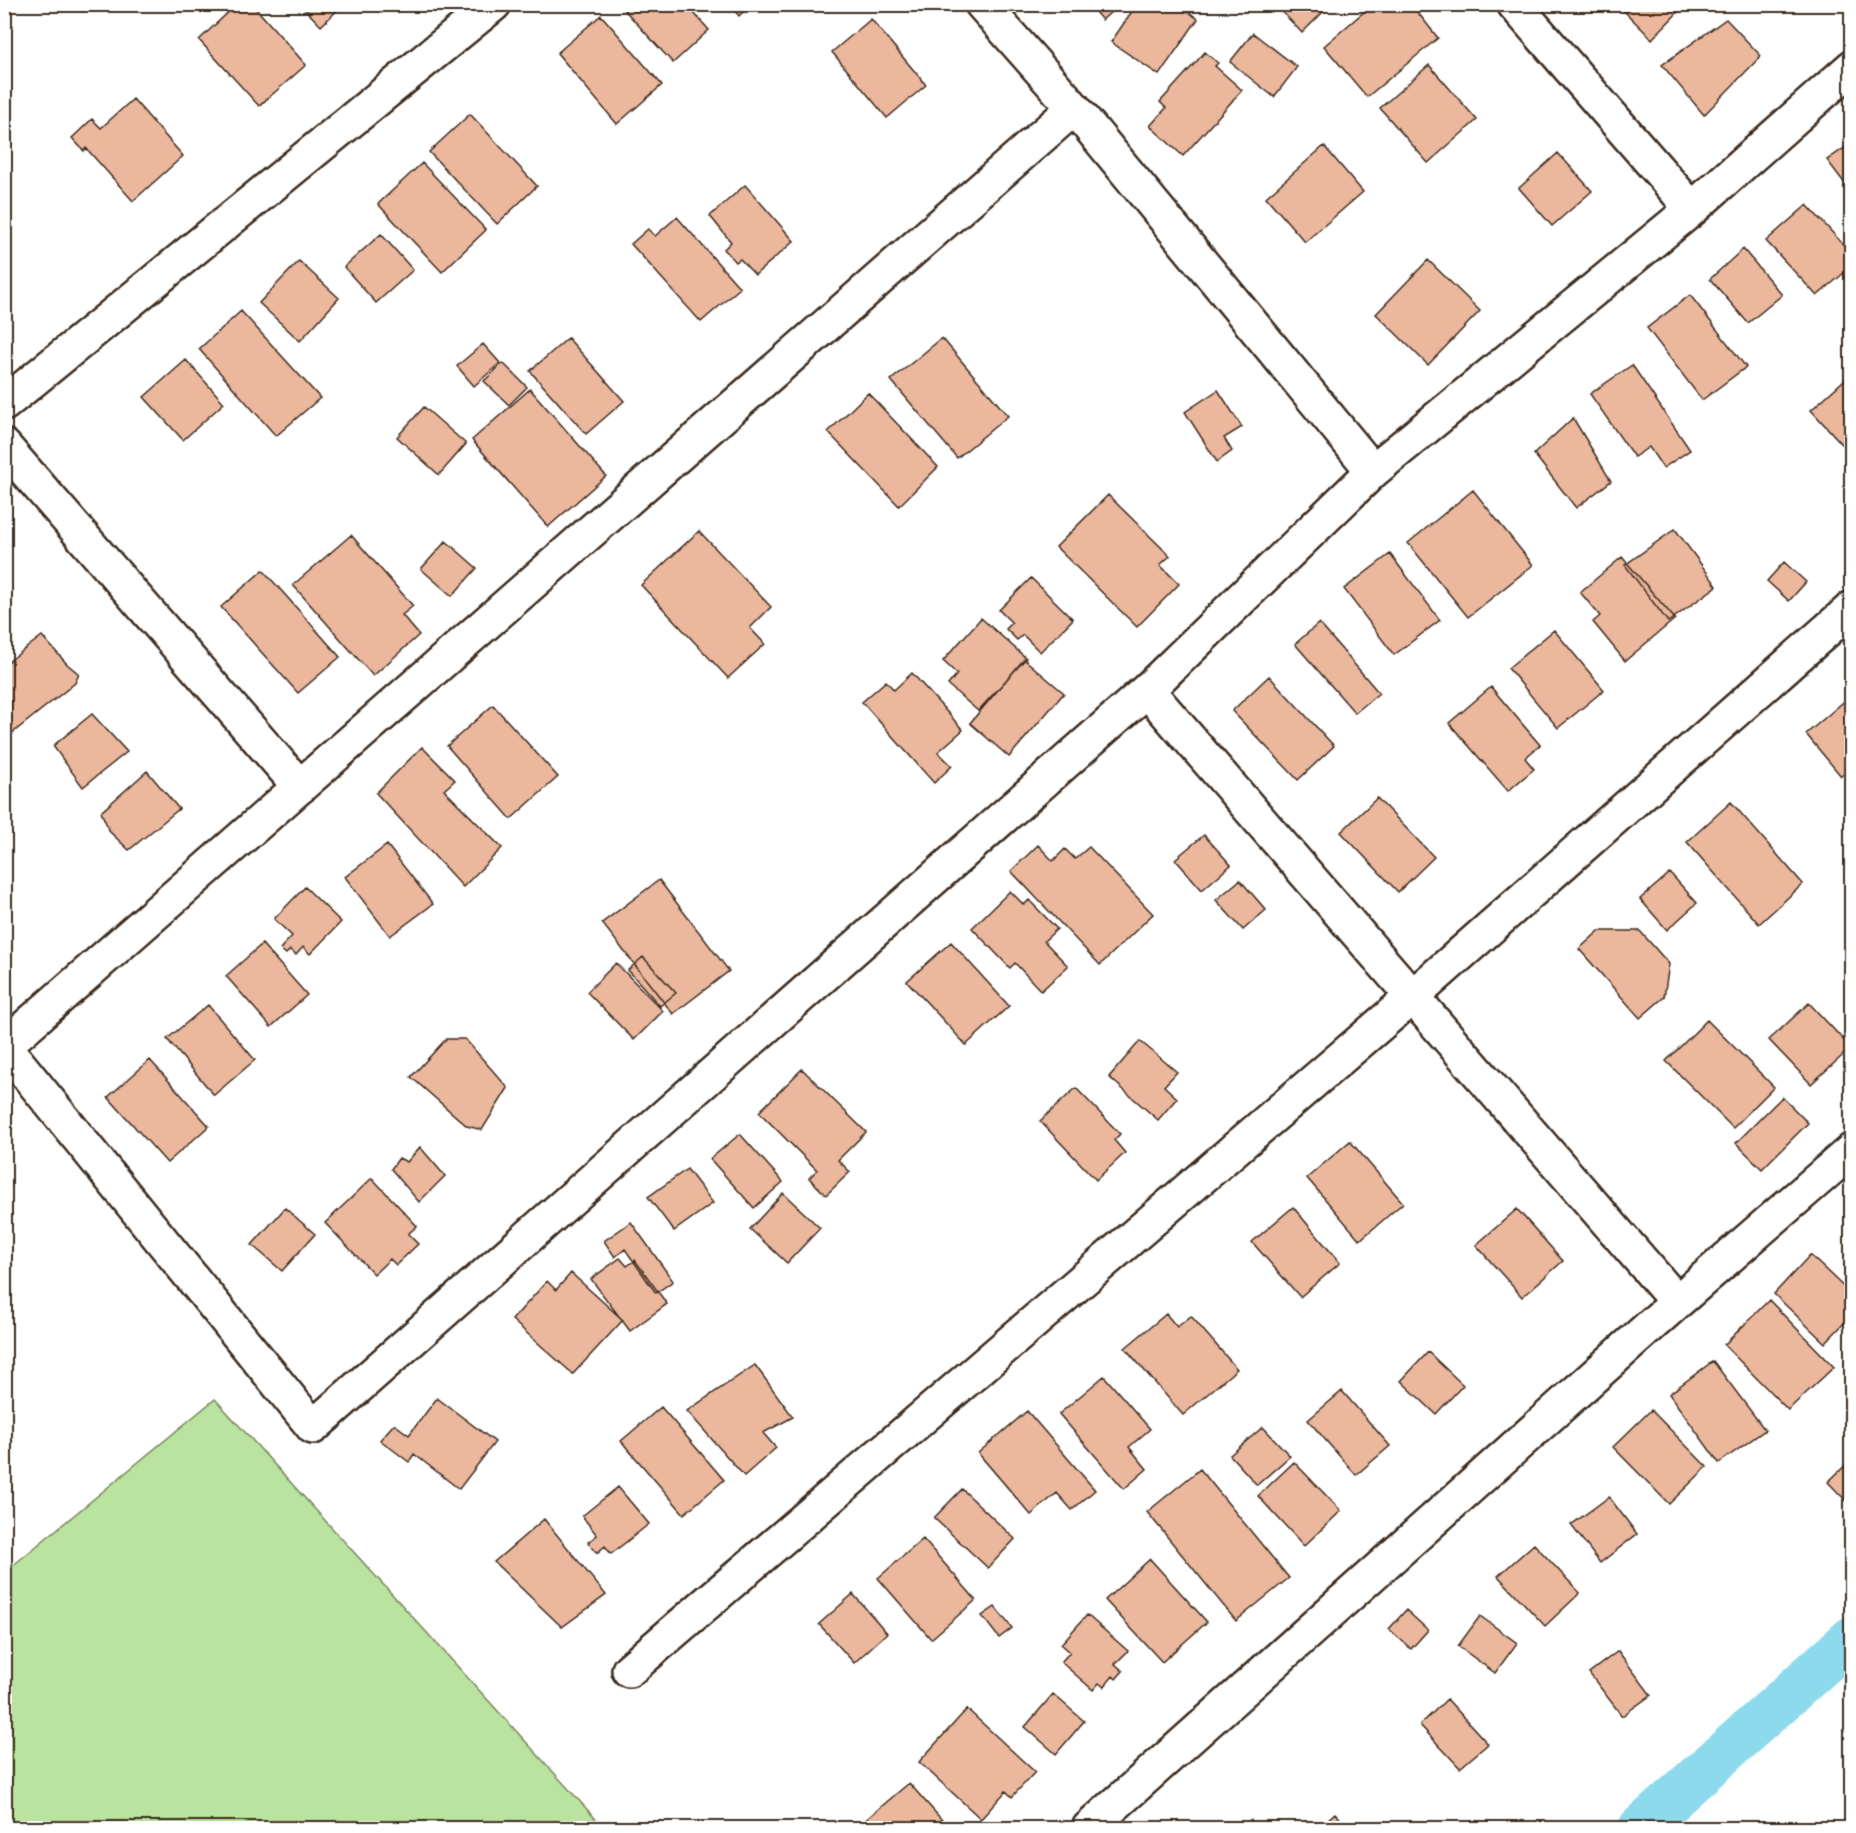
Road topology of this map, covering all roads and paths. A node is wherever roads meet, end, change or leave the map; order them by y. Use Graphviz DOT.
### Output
graph roads {
  1 [pos="494,4"];
  2 [pos="982,4"];
  3 [pos="1514,4"];
  4 [pos="1851,67"];
  5 [pos="1074,108"];
  6 [pos="1692,209"];
  7 [pos="4,404"];
  8 [pos="4,446"];
  9 [pos="1373,471"];
  10 [pos="1851,608"];
  11 [pos="1147,690"];
  12 [pos="300,787"];
  13 [pos="1413,996"];
  14 [pos="4,1046"];
  15 [pos="1851,1150"];
  16 [pos="1677,1302"];
  17 [pos="629,1670"];
  18 [pos="1089,1828"];
  1 -- 7 [label="street"];
  2 -- 5 [label="street"];
  3 -- 6 [label="street"];
  4 -- 6 [label="street"];
  5 -- 9 [label="street"];
  5 -- 12 [label="street"];
  6 -- 9 [label="street"];
  8 -- 12 [label="street"];
  9 -- 11 [label="street"];
  10 -- 13 [label="street"];
  11 -- 13 [label="street"];
  11 -- 14 [label="street"];
  12 -- 14 [label="street"];
  13 -- 16 [label="street"];
  13 -- 17 [label="street"];
  15 -- 16 [label="street"];
  16 -- 18 [label="street"];
}
